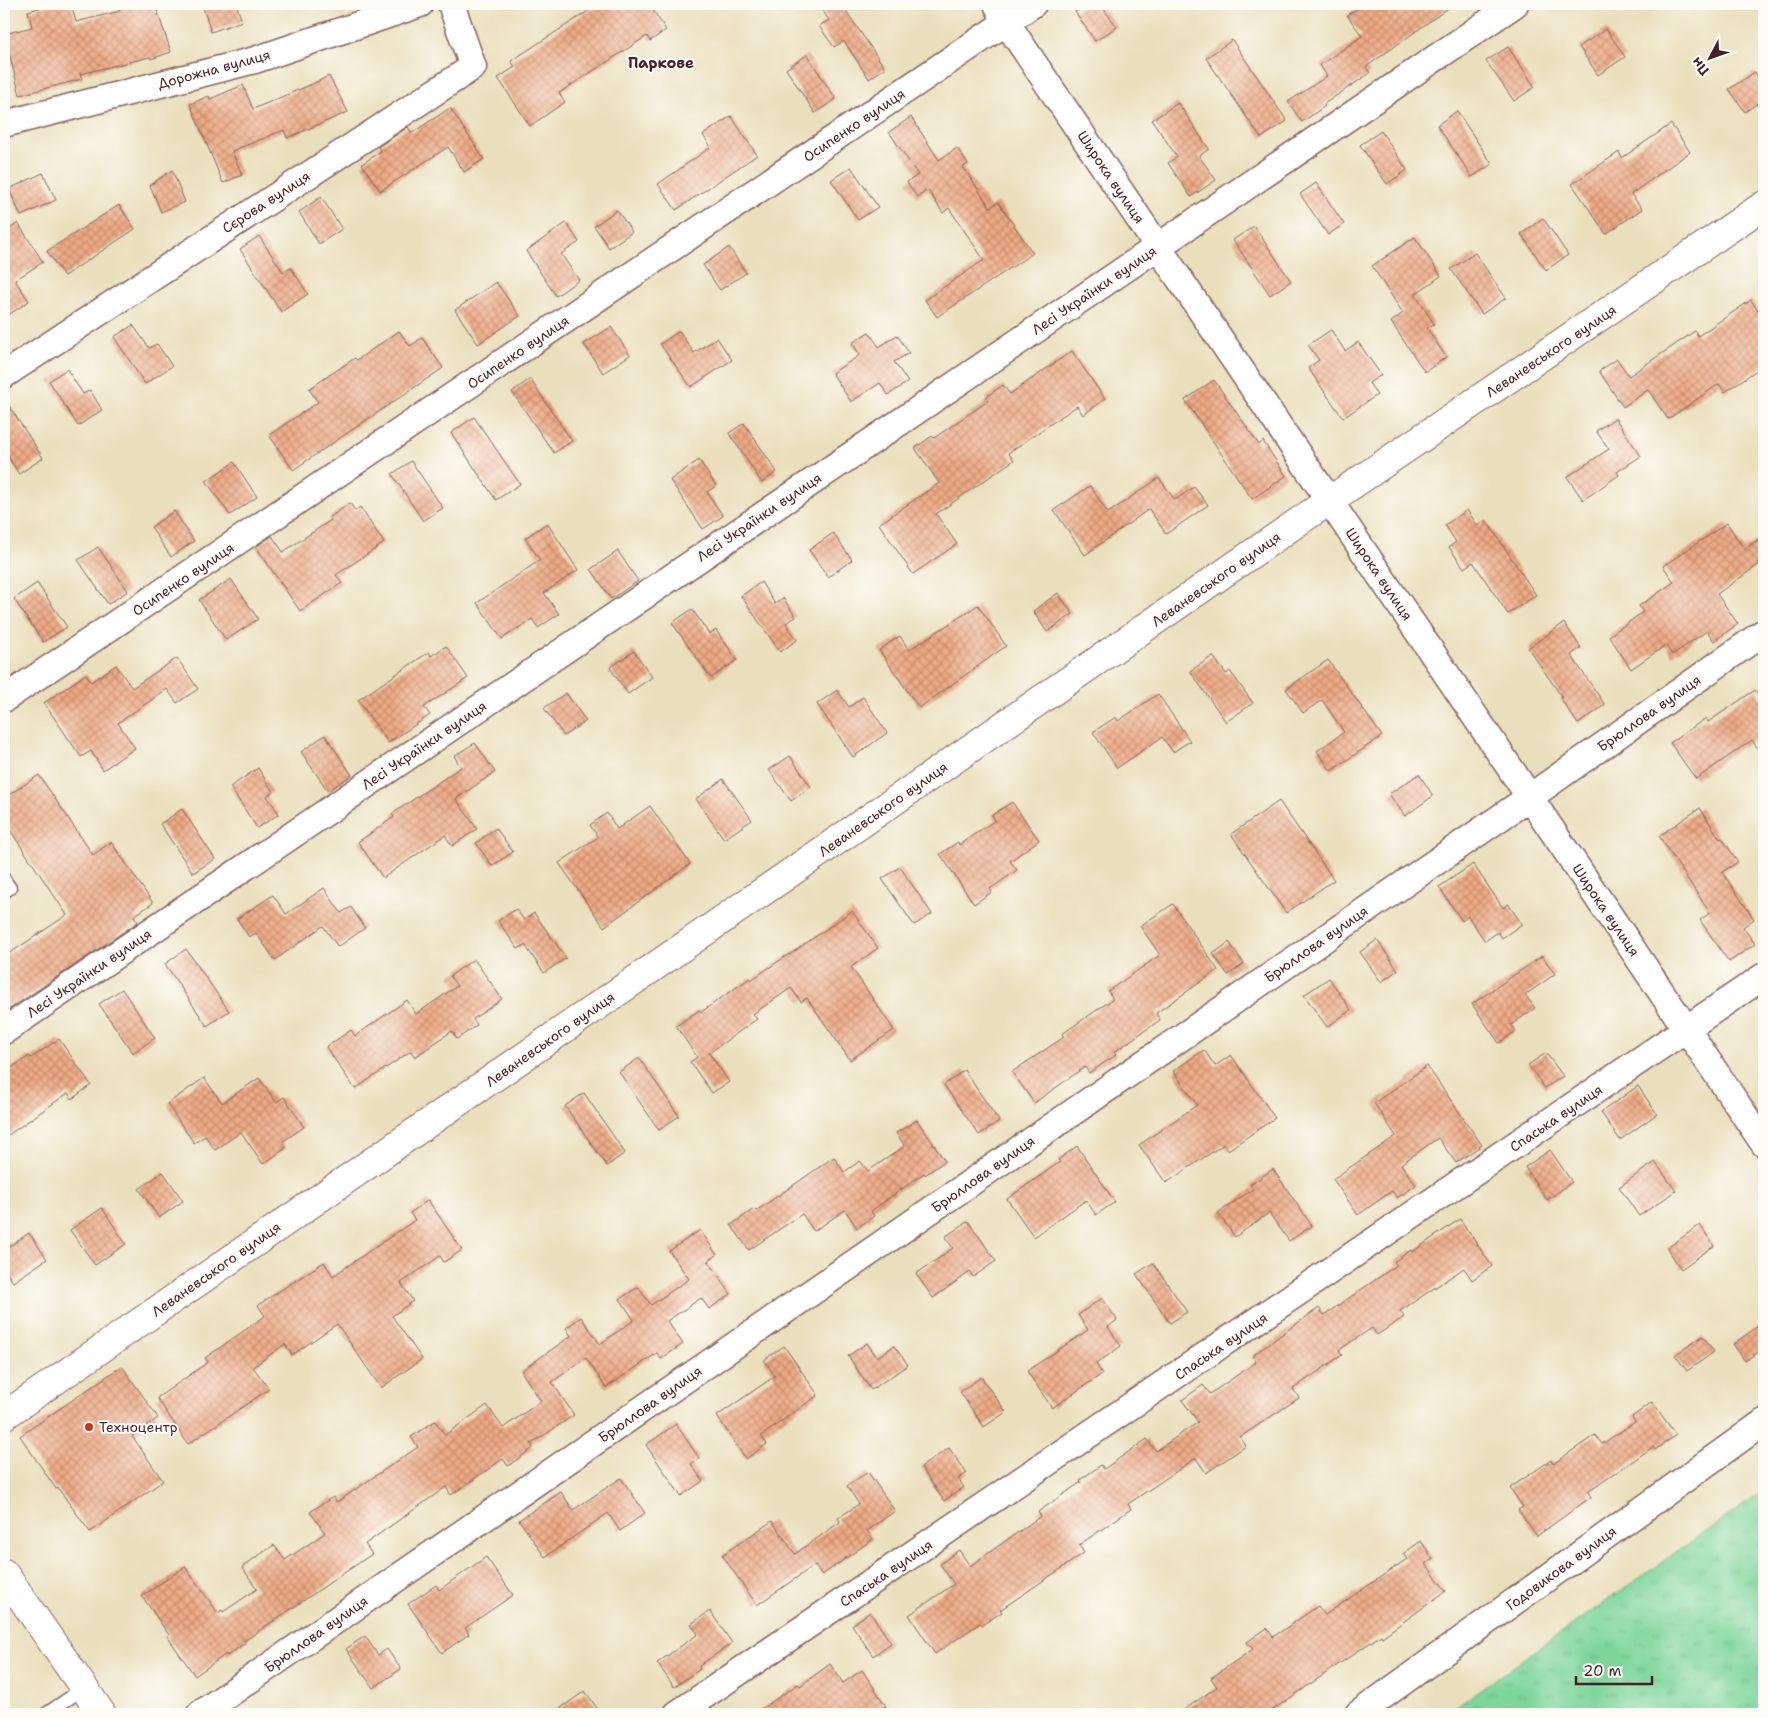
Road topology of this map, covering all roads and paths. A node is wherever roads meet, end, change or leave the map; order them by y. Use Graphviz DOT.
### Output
graph roads {
  1 [pos="420,4"];
  2 [pos="451,4"];
  3 [pos="1033,4"];
  4 [pos="1514,4"];
  5 [pos="1002,13"];
  6 [pos="4,124"];
  7 [pos="1764,206"];
  8 [pos="1158,247"];
  9 [pos="4,375"];
  10 [pos="1329,501"];
  11 [pos="1764,632"];
  12 [pos="4,699"];
  13 [pos="1530,797"];
  14 [pos="4,879"];
  15 [pos="4,892"];
  16 [pos="1764,976"];
  17 [pos="1687,1030"];
  18 [pos="4,1031"];
  19 [pos="1764,1144"];
  20 [pos="4,1416"];
  21 [pos="1764,1422"];
  22 [pos="4,1572"];
  23 [pos="84,1688"];
  24 [pos="1366,1712"];
  25 [pos="46,1714"];
  26 [pos="102,1714"];
  27 [pos="200,1714"];
  28 [pos="677,1714"];
  1 -- 6 [label="street, Дорожна вулиця"];
  2 -- 9 [label="street, Сєрова вулиця"];
  3 -- 5 [label="street, Осипенко вулиця"];
  4 -- 8 [label="street, Лесі Українки вулиця"];
  5 -- 8 [label="street, Широка вулиця"];
  5 -- 12 [label="street, Осипенко вулиця"];
  7 -- 10 [label="street, Леваневського вулиця"];
  8 -- 10 [label="street, Широка вулиця"];
  8 -- 18 [label="street, Лесі Українки вулиця"];
  10 -- 13 [label="street, Широка вулиця"];
  10 -- 20 [label="street, Леваневського вулиця"];
  11 -- 13 [label="street, Брюллова вулиця"];
  13 -- 17 [label="street, Широка вулиця"];
  13 -- 27 [label="street, Брюллова вулиця"];
  14 -- 15 [label="lane"];
  16 -- 17 [label="street, Спаська вулиця"];
  17 -- 19 [label="street, Широка вулиця"];
  17 -- 28 [label="street, Спаська вулиця"];
  21 -- 24 [label="street, Годовикова вулиця"];
  22 -- 23 [label="street"];
  23 -- 25 [label="lane"];
  23 -- 26 [label="street"];
}
